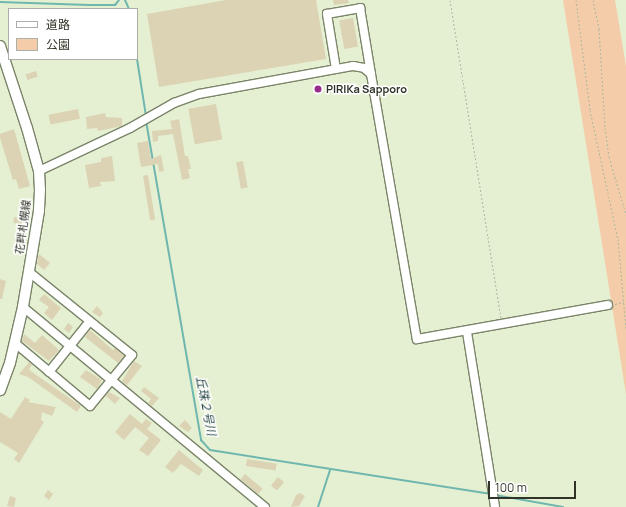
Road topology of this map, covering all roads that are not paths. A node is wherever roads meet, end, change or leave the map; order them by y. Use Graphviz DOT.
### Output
graph roads {
  1 [pos="0,46"];
  2 [pos="336,69"];
  3 [pos="371,74"];
  4 [pos="39,171"];
  5 [pos="29,272"];
  6 [pos="608,305"];
  7 [pos="23,307"];
  8 [pos="90,321"];
  9 [pos="467,332"];
  10 [pos="15,343"];
  11 [pos="70,347"];
  12 [pos="49,372"];
  13 [pos="111,381"];
  14 [pos="0,390"];
  15 [pos="265,507"];
  16 [pos="495,507"];
  1 -- 4 [label="main road, 花畔札幌線"];
  2 -- 3 [label="street"];
  2 -- 3 [label="street"];
  2 -- 4 [label="street"];
  3 -- 9 [label="street"];
  4 -- 5 [label="main road, 花畔札幌線"];
  5 -- 7 [label="main road, 花畔札幌線"];
  5 -- 8 [label="street"];
  6 -- 9 [label="street"];
  7 -- 10 [label="main road, 花畔札幌線"];
  7 -- 11 [label="street"];
  8 -- 11 [label="street"];
  8 -- 13 [label="street"];
  9 -- 16 [label="street"];
  10 -- 12 [label="street"];
  10 -- 14 [label="main road, 花畔札幌線"];
  11 -- 12 [label="street"];
  11 -- 13 [label="street"];
  12 -- 13 [label="street"];
  13 -- 15 [label="street"];
}
